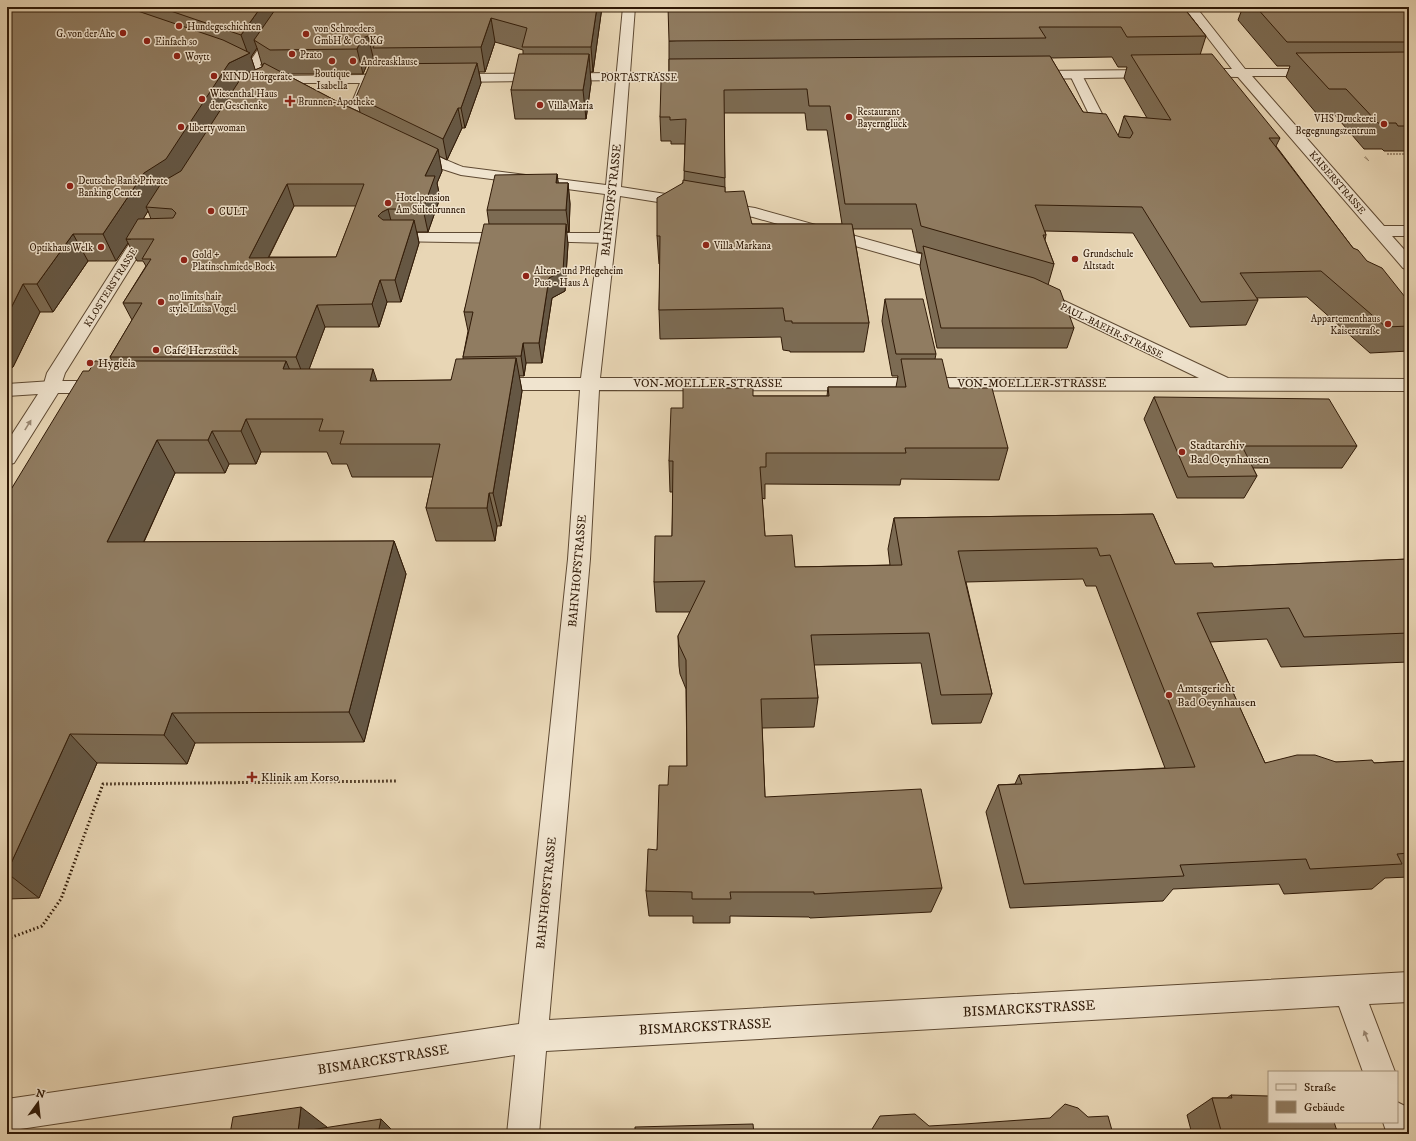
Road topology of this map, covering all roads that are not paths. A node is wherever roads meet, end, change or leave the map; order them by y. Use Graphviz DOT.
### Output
graph roads {
  1 [pos="292,7"];
  2 [pos="629,7"];
  3 [pos="1190,7"];
  4 [pos="248,64"];
  5 [pos="374,66"];
  6 [pos="1241,72"];
  7 [pos="1333,72"];
  8 [pos="1170,73"];
  9 [pos="1186,73"];
  10 [pos="1076,74"];
  11 [pos="1020,75"];
  12 [pos="709,77"];
  13 [pos="440,78"];
  14 [pos="622,78"];
  15 [pos="277,79"];
  16 [pos="369,79"];
  17 [pos="392,79"];
  18 [pos="298,90"];
  19 [pos="244,92"];
  20 [pos="325,105"];
  21 [pos="352,120"];
  22 [pos="367,127"];
  23 [pos="402,145"];
  24 [pos="1114,152"];
  25 [pos="612,190"];
  26 [pos="154,218"];
  27 [pos="1381,231"];
  28 [pos="1409,231"];
  29 [pos="143,235"];
  30 [pos="162,236"];
  31 [pos="394,238"];
  32 [pos="607,238"];
  33 [pos="1409,265"];
  34 [pos="965,272"];
  35 [pos="1022,288"];
  36 [pos="590,383"];
  37 [pos="470,384"];
  38 [pos="1225,384"];
  39 [pos="1409,385"];
  40 [pos="52,387"];
  41 [pos="123,387"];
  42 [pos="7,390"];
  43 [pos="7,458"];
  44 [pos="1409,987"];
  45 [pos="1349,991"];
  46 [pos="531,1037"];
  47 [pos="1379,1071"];
  48 [pos="7,1115"];
  49 [pos="1398,1121"];
  50 [pos="522,1134"];
  51 [pos="1403,1134"];
  1 -- 4 [label="street"];
  2 -- 14 [label="street, BAHNHOFSTRASSE"];
  3 -- 6 [label="street, KAISERSTRASSE"];
  4 -- 15 [label="street"];
  4 -- 19 [label="street"];
  5 -- 16 [label="street"];
  6 -- 7 [label="street"];
  6 -- 9 [label="street"];
  6 -- 27 [label="street, KAISERSTRASSE"];
  8 -- 10 [label="street"];
  10 -- 11 [label="street"];
  10 -- 24 [label="lane"];
  12 -- 14 [label="street, PORTASTRASSE"];
  13 -- 14 [label="street, PORTASTRASSE"];
  14 -- 25 [label="street, BAHNHOFSTRASSE"];
  15 -- 16 [label="street"];
  15 -- 18 [label="street"];
  16 -- 17 [label="street"];
  16 -- 21 [label="street"];
  20 -- 21 [label="street"];
  21 -- 22 [label="street"];
  23 -- 25 [label="street"];
  25 -- 32 [label="street, BAHNHOFSTRASSE"];
  25 -- 34 [label="street"];
  26 -- 29 [label="street, KLOSTERSTRASSE"];
  27 -- 28 [label="street"];
  27 -- 33 [label="street, KAISERSTRASSE"];
  29 -- 30 [label="street"];
  29 -- 40 [label="street, KLOSTERSTRASSE"];
  31 -- 32 [label="lane"];
  32 -- 36 [label="street, BAHNHOFSTRASSE"];
  35 -- 38 [label="street, PAUL-BAEHR-STRASSE"];
  36 -- 37 [label="street, VON-MOELLER-STRASSE"];
  36 -- 38 [label="street, VON-MOELLER-STRASSE"];
  36 -- 46 [label="street, BAHNHOFSTRASSE"];
  38 -- 39 [label="street, VON-MOELLER-STRASSE"];
  40 -- 41 [label="street"];
  40 -- 42 [label="street"];
  43 -- 40 [label="street, KLOSTERSTRASSE, one-way"];
  44 -- 45 [label="street, BISMARCKSTRASSE"];
  45 -- 46 [label="street, BISMARCKSTRASSE"];
  47 -- 45 [label="street, one-way"];
  46 -- 48 [label="street, BISMARCKSTRASSE"];
  46 -- 50 [label="street, BAHNHOFSTRASSE"];
  49 -- 51 [label="street"];
}
